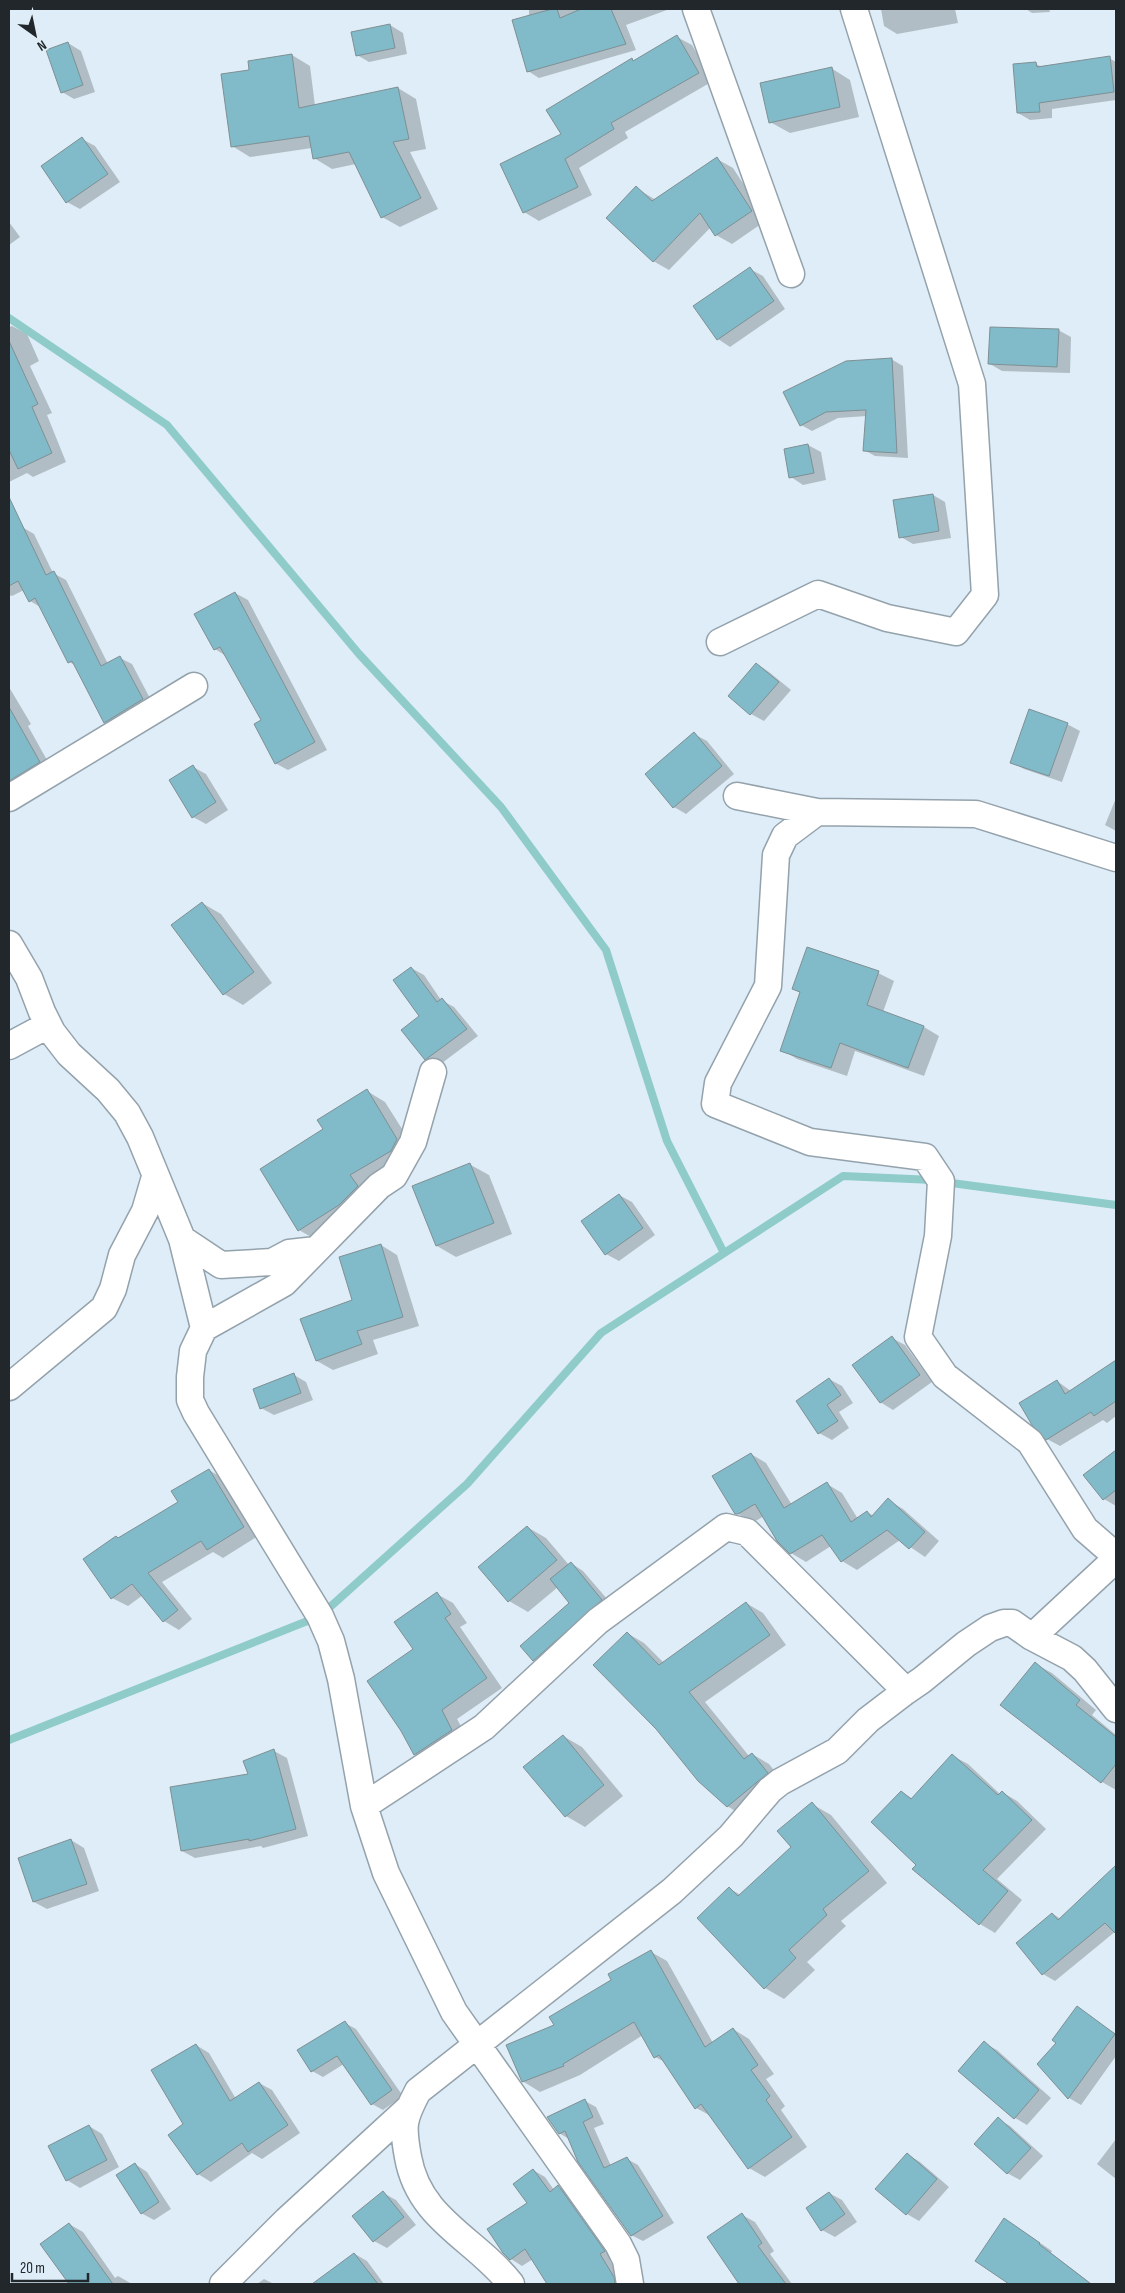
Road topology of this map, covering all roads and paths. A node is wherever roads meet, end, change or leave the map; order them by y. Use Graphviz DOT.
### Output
graph roads {
  1 [pos="696,9"];
  2 [pos="854,9"];
  3 [pos="790,274"];
  4 [pos="720,642"];
  5 [pos="194,686"];
  6 [pos="737,796"];
  7 [pos="9,798"];
  8 [pos="817,812"];
  9 [pos="1116,858"];
  10 [pos="9,944"];
  11 [pos="48,1025"];
  12 [pos="9,1046"];
  13 [pos="432,1072"];
  14 [pos="155,1177"];
  15 [pos="182,1239"];
  16 [pos="316,1250"];
  17 [pos="204,1328"];
  18 [pos="9,1387"];
  19 [pos="1116,1558"];
  20 [pos="1032,1637"];
  21 [pos="906,1690"];
  22 [pos="1116,1709"];
  23 [pos="364,1806"];
  24 [pos="476,2044"];
  25 [pos="408,2109"];
  26 [pos="223,2284"];
  27 [pos="512,2284"];
  28 [pos="630,2284"];
  1 -- 3 [label="street"];
  2 -- 4 [label="street"];
  5 -- 7 [label="street"];
  6 -- 8 [label="street"];
  8 -- 9 [label="street"];
  8 -- 19 [label="street"];
  10 -- 11 [label="street"];
  11 -- 12 [label="street"];
  11 -- 14 [label="street"];
  13 -- 16 [label="street"];
  14 -- 15 [label="street"];
  14 -- 18 [label="street"];
  15 -- 16 [label="street"];
  15 -- 17 [label="street"];
  16 -- 17 [label="street"];
  17 -- 23 [label="street"];
  19 -- 20 [label="street"];
  20 -- 21 [label="street"];
  20 -- 22 [label="street"];
  21 -- 23 [label="street"];
  21 -- 24 [label="street"];
  23 -- 24 [label="street"];
  24 -- 25 [label="street"];
  24 -- 28 [label="street"];
  25 -- 26 [label="street"];
  25 -- 27 [label="street"];
}
